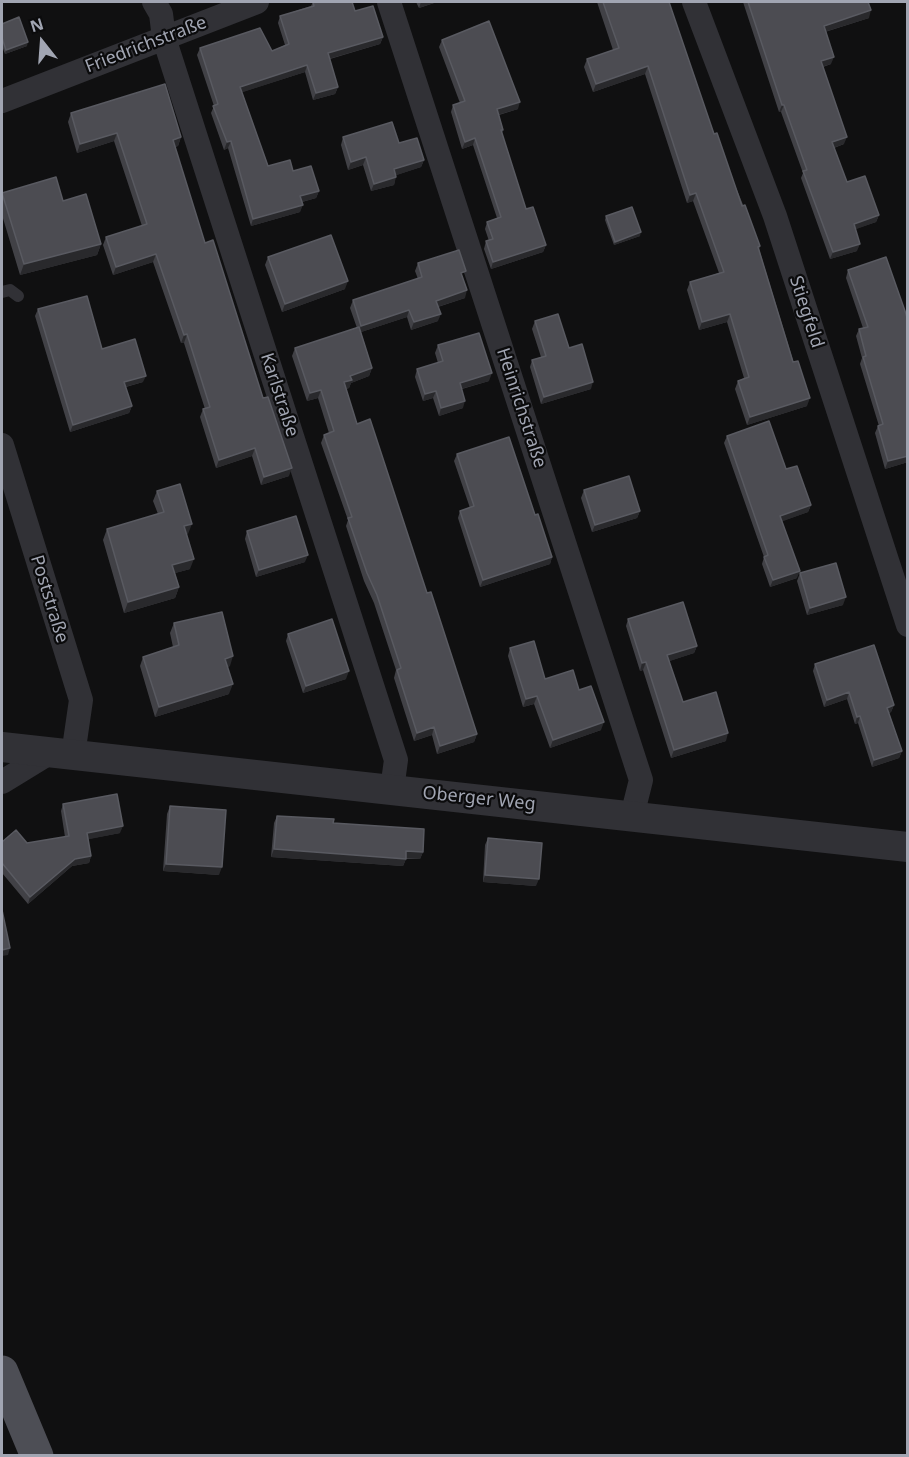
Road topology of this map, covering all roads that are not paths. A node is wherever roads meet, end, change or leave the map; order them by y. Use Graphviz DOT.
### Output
graph roads {
  1 [pos="154,2"];
  2 [pos="256,2"];
  3 [pos="389,2"];
  4 [pos="694,2"];
  5 [pos="165,38"];
  6 [pos="2,101"];
  7 [pos="2,292"];
  8 [pos="18,296"];
  9 [pos="2,445"];
  10 [pos="908,625"];
  11 [pos="2,747"];
  12 [pos="62,753"];
  13 [pos="2,782"];
  14 [pos="392,789"];
  15 [pos="632,816"];
  16 [pos="908,847"];
  17 [pos="2,1372"];
  18 [pos="37,1455"];
  1 -- 5 [label="street, Karlstraße"];
  2 -- 5 [label="street, Friedrichstraße"];
  3 -- 15 [label="street, Heinrichstraße"];
  4 -- 10 [label="street, Stiegfeld"];
  5 -- 6 [label="street, Friedrichstraße"];
  5 -- 14 [label="street, Karlstraße"];
  7 -- 8 [label="lane"];
  9 -- 12 [label="street, Poststraße"];
  11 -- 12 [label="street, Oberger Weg"];
  12 -- 13 [label="street"];
  12 -- 14 [label="street, Oberger Weg"];
  14 -- 15 [label="street, Oberger Weg"];
  15 -- 16 [label="street, Oberger Weg"];
  17 -- 18 [label="main road"];
}
